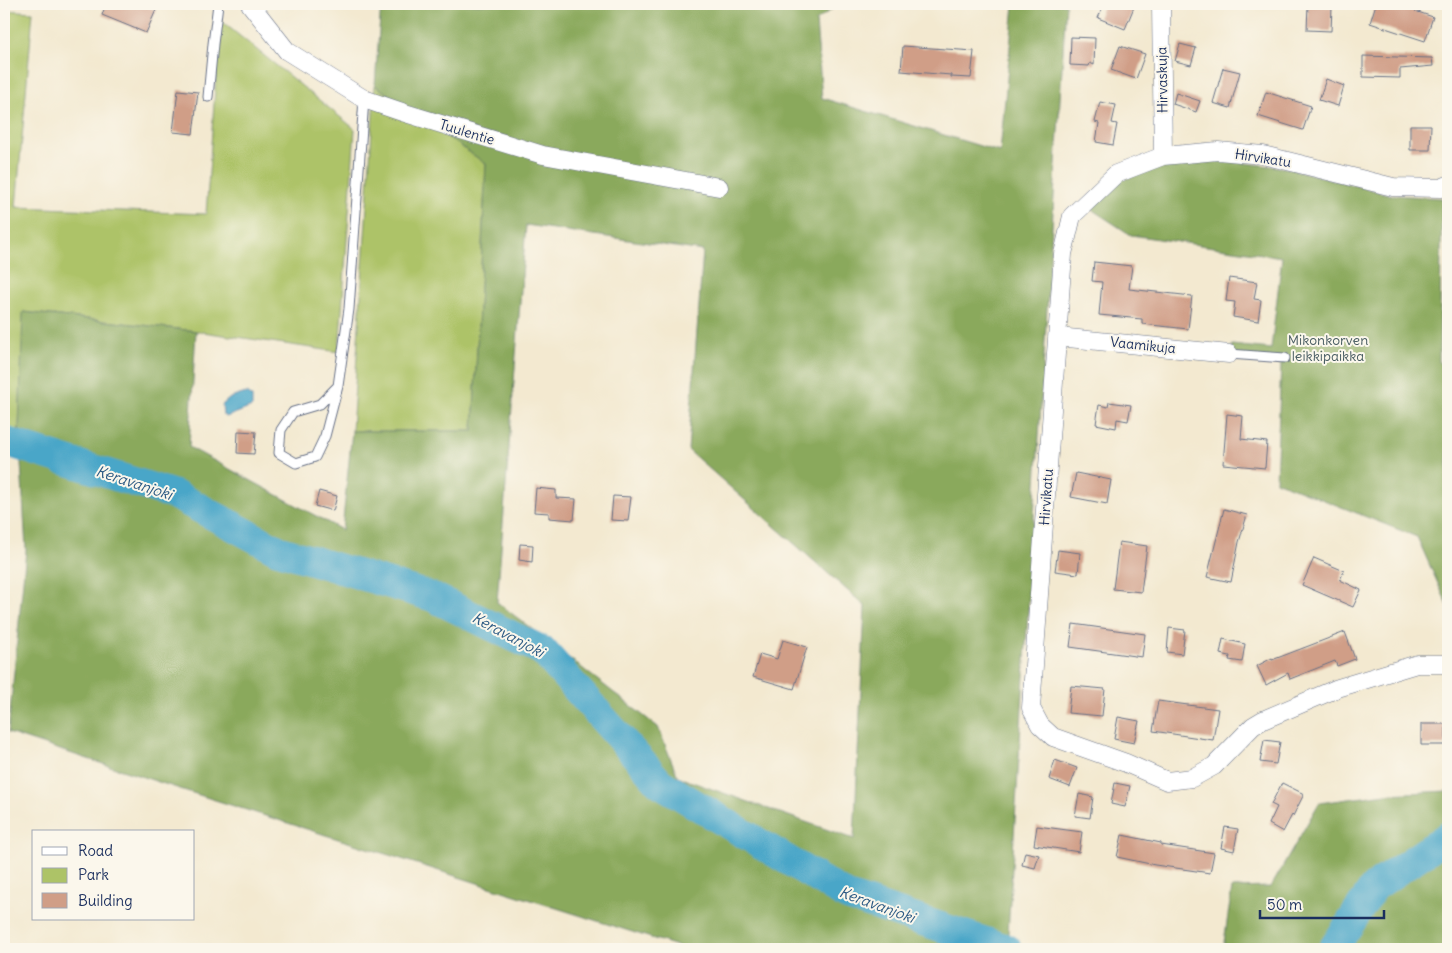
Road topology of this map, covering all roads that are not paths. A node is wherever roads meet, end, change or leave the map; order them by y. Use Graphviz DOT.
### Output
graph roads {
  1 [pos="218,4"];
  2 [pos="250,4"];
  3 [pos="1161,4"];
  4 [pos="208,97"];
  5 [pos="364,99"];
  6 [pos="1163,156"];
  7 [pos="1448,185"];
  8 [pos="719,187"];
  9 [pos="1058,337"];
  10 [pos="1229,354"];
  11 [pos="1285,358"];
  12 [pos="338,386"];
  13 [pos="1448,664"];
  1 -- 4 [label="lane"];
  2 -- 5 [label="street, Tuulentie"];
  3 -- 6 [label="street, Hirvaskuja"];
  5 -- 8 [label="street, Tuulentie"];
  5 -- 12 [label="lane"];
  6 -- 7 [label="street, Hirvikatu"];
  6 -- 9 [label="street, Hirvikatu"];
  9 -- 10 [label="street, Vaamikuja"];
  9 -- 13 [label="street, Hirvikatu"];
  10 -- 11 [label="lane"];
  12 -- 12 [label="lane"];
}
